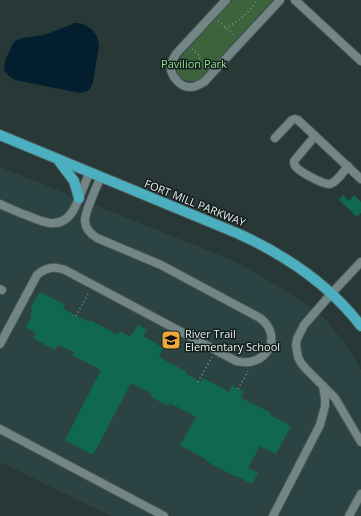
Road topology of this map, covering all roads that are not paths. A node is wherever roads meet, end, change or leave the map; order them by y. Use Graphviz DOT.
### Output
graph roads {
  1 [pos="226,0"];
  2 [pos="280,0"];
  3 [pos="295,0"];
  4 [pos="361,61"];
  5 [pos="0,135"];
  6 [pos="315,136"];
  7 [pos="275,138"];
  8 [pos="58,159"];
  9 [pos="348,166"];
  10 [pos="90,172"];
  11 [pos="101,177"];
  12 [pos="361,179"];
  13 [pos="79,198"];
  14 [pos="0,204"];
  15 [pos="361,262"];
  16 [pos="331,294"];
  17 [pos="361,326"];
  18 [pos="0,344"];
  19 [pos="323,386"];
  20 [pos="0,429"];
  21 [pos="361,442"];
  22 [pos="361,494"];
  23 [pos="164,516"];
  24 [pos="273,516"];
  25 [pos="349,516"];
  1 -- 2 [label="street"];
  3 -- 4 [label="street"];
  5 -- 8 [label="main road, FORT MILL PARKWAY"];
  6 -- 7 [label="street"];
  6 -- 9 [label="street"];
  6 -- 9 [label="street"];
  8 -- 10 [label="main road, FORT MILL PARKWAY"];
  8 -- 13 [label="main road"];
  9 -- 12 [label="street"];
  10 -- 11 [label="main road, FORT MILL PARKWAY"];
  10 -- 13 [label="street"];
  11 -- 16 [label="main road, FORT MILL PARKWAY"];
  11 -- 18 [label="street"];
  13 -- 14 [label="street"];
  15 -- 16 [label="street"];
  16 -- 17 [label="main road, FORT MILL PARKWAY"];
  16 -- 19 [label="street"];
  19 -- 21 [label="street"];
  19 -- 24 [label="street"];
  20 -- 23 [label="street"];
  22 -- 25 [label="street"];
}
